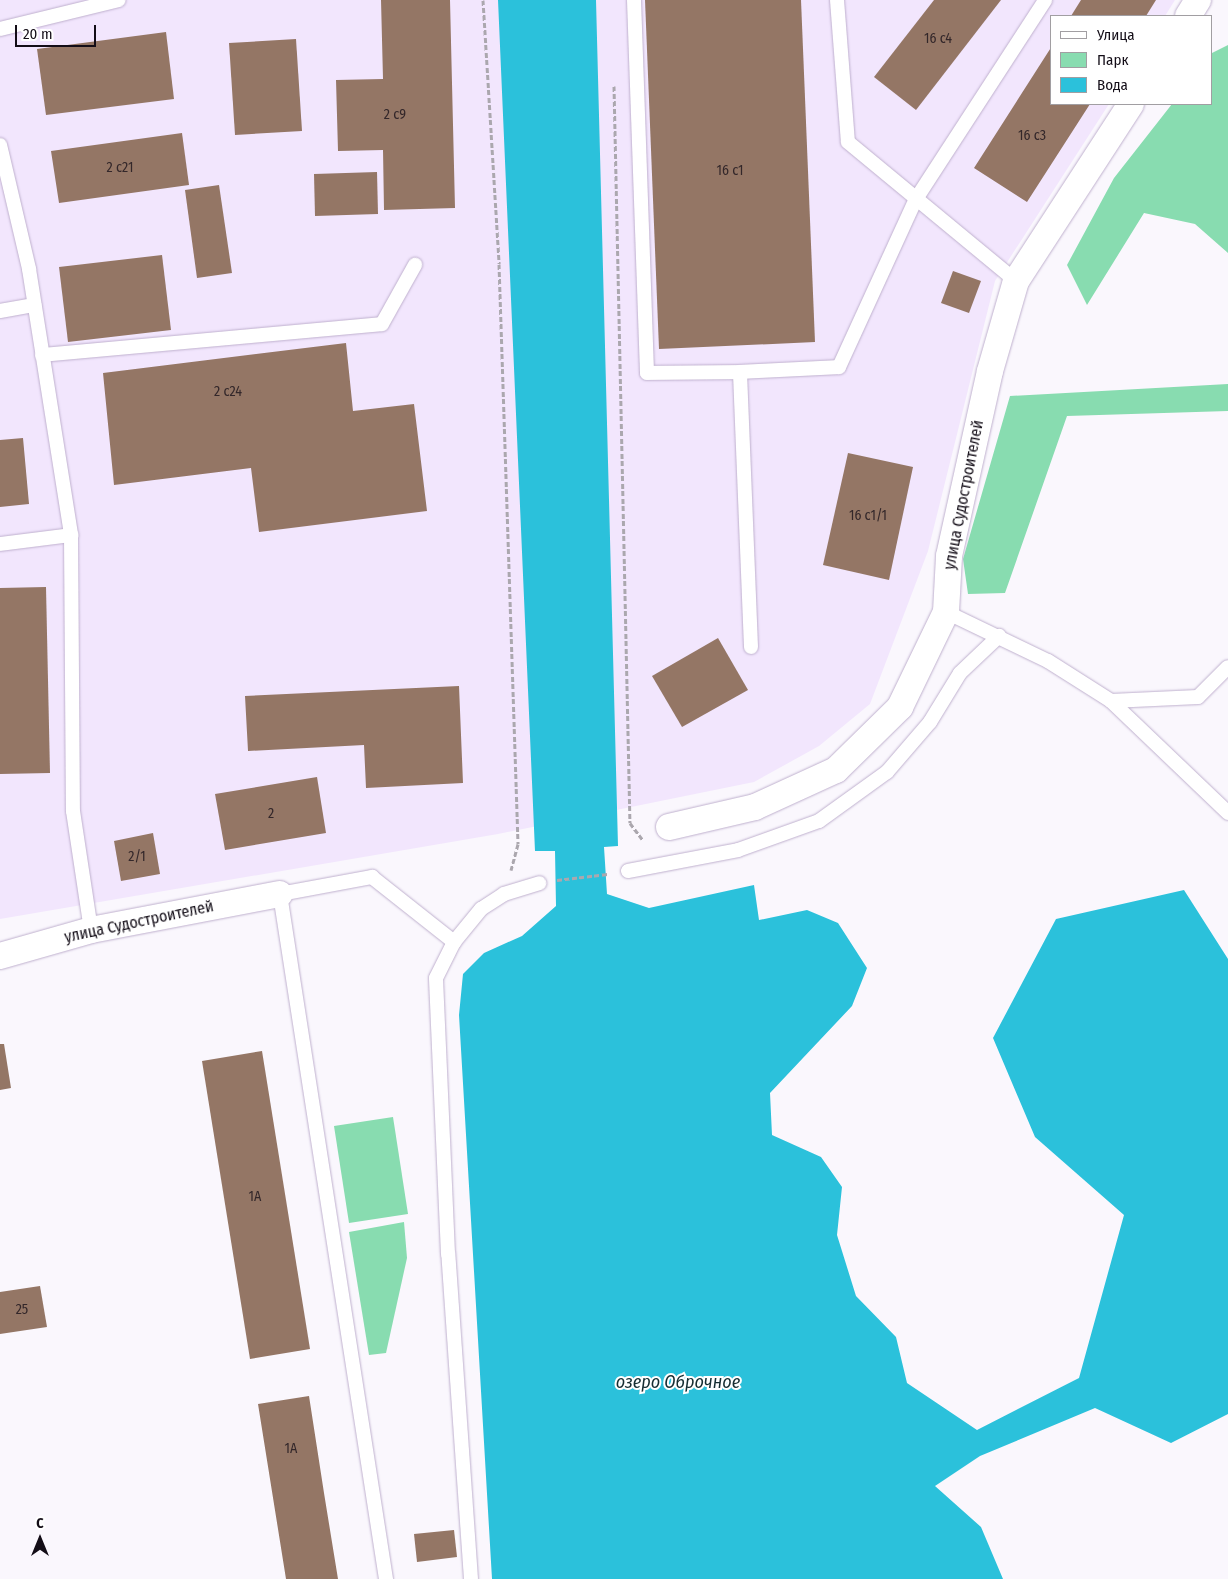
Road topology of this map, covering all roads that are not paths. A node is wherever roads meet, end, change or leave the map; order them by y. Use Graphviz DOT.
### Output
graph roads {
  1 [pos="118,0"];
  2 [pos="634,0"];
  3 [pos="838,0"];
  4 [pos="1045,0"];
  5 [pos="1198,0"];
  6 [pos="1189,15"];
  7 [pos="0,29"];
  8 [pos="1130,105"];
  9 [pos="0,146"];
  10 [pos="916,199"];
  11 [pos="415,265"];
  12 [pos="1016,281"];
  13 [pos="34,306"];
  14 [pos="0,311"];
  15 [pos="42,355"];
  16 [pos="740,372"];
  17 [pos="71,535"];
  18 [pos="0,544"];
  19 [pos="946,612"];
  20 [pos="999,636"];
  21 [pos="751,647"];
  22 [pos="1228,667"];
  23 [pos="1111,700"];
  24 [pos="1228,814"];
  25 [pos="669,827"];
  26 [pos="622,872"];
  27 [pos="545,882"];
  28 [pos="280,894"];
  29 [pos="91,930"];
  30 [pos="454,942"];
  31 [pos="0,956"];
  32 [pos="386,1579"];
  33 [pos="471,1579"];
  1 -- 7 [label="lane"];
  2 -- 16 [label="lane"];
  3 -- 10 [label="lane"];
  4 -- 10 [label="lane"];
  5 -- 6 [label="street"];
  8 -- 12 [label="street, улица Судостроителей"];
  9 -- 13 [label="lane"];
  10 -- 12 [label="lane"];
  10 -- 16 [label="lane"];
  11 -- 15 [label="lane"];
  12 -- 19 [label="street, улица Судостроителей"];
  13 -- 14 [label="lane"];
  13 -- 15 [label="lane"];
  15 -- 17 [label="lane"];
  16 -- 21 [label="lane"];
  17 -- 18 [label="lane"];
  17 -- 29 [label="lane"];
  19 -- 20 [label="lane"];
  19 -- 25 [label="street, улица Судостроителей"];
  20 -- 23 [label="lane"];
  20 -- 26 [label="lane"];
  22 -- 23 [label="lane"];
  23 -- 24 [label="lane"];
  27 -- 30 [label="lane"];
  28 -- 29 [label="street, улица Судостроителей"];
  28 -- 30 [label="lane"];
  28 -- 32 [label="lane"];
  29 -- 31 [label="street, улица Судостроителей"];
  30 -- 33 [label="lane"];
}
